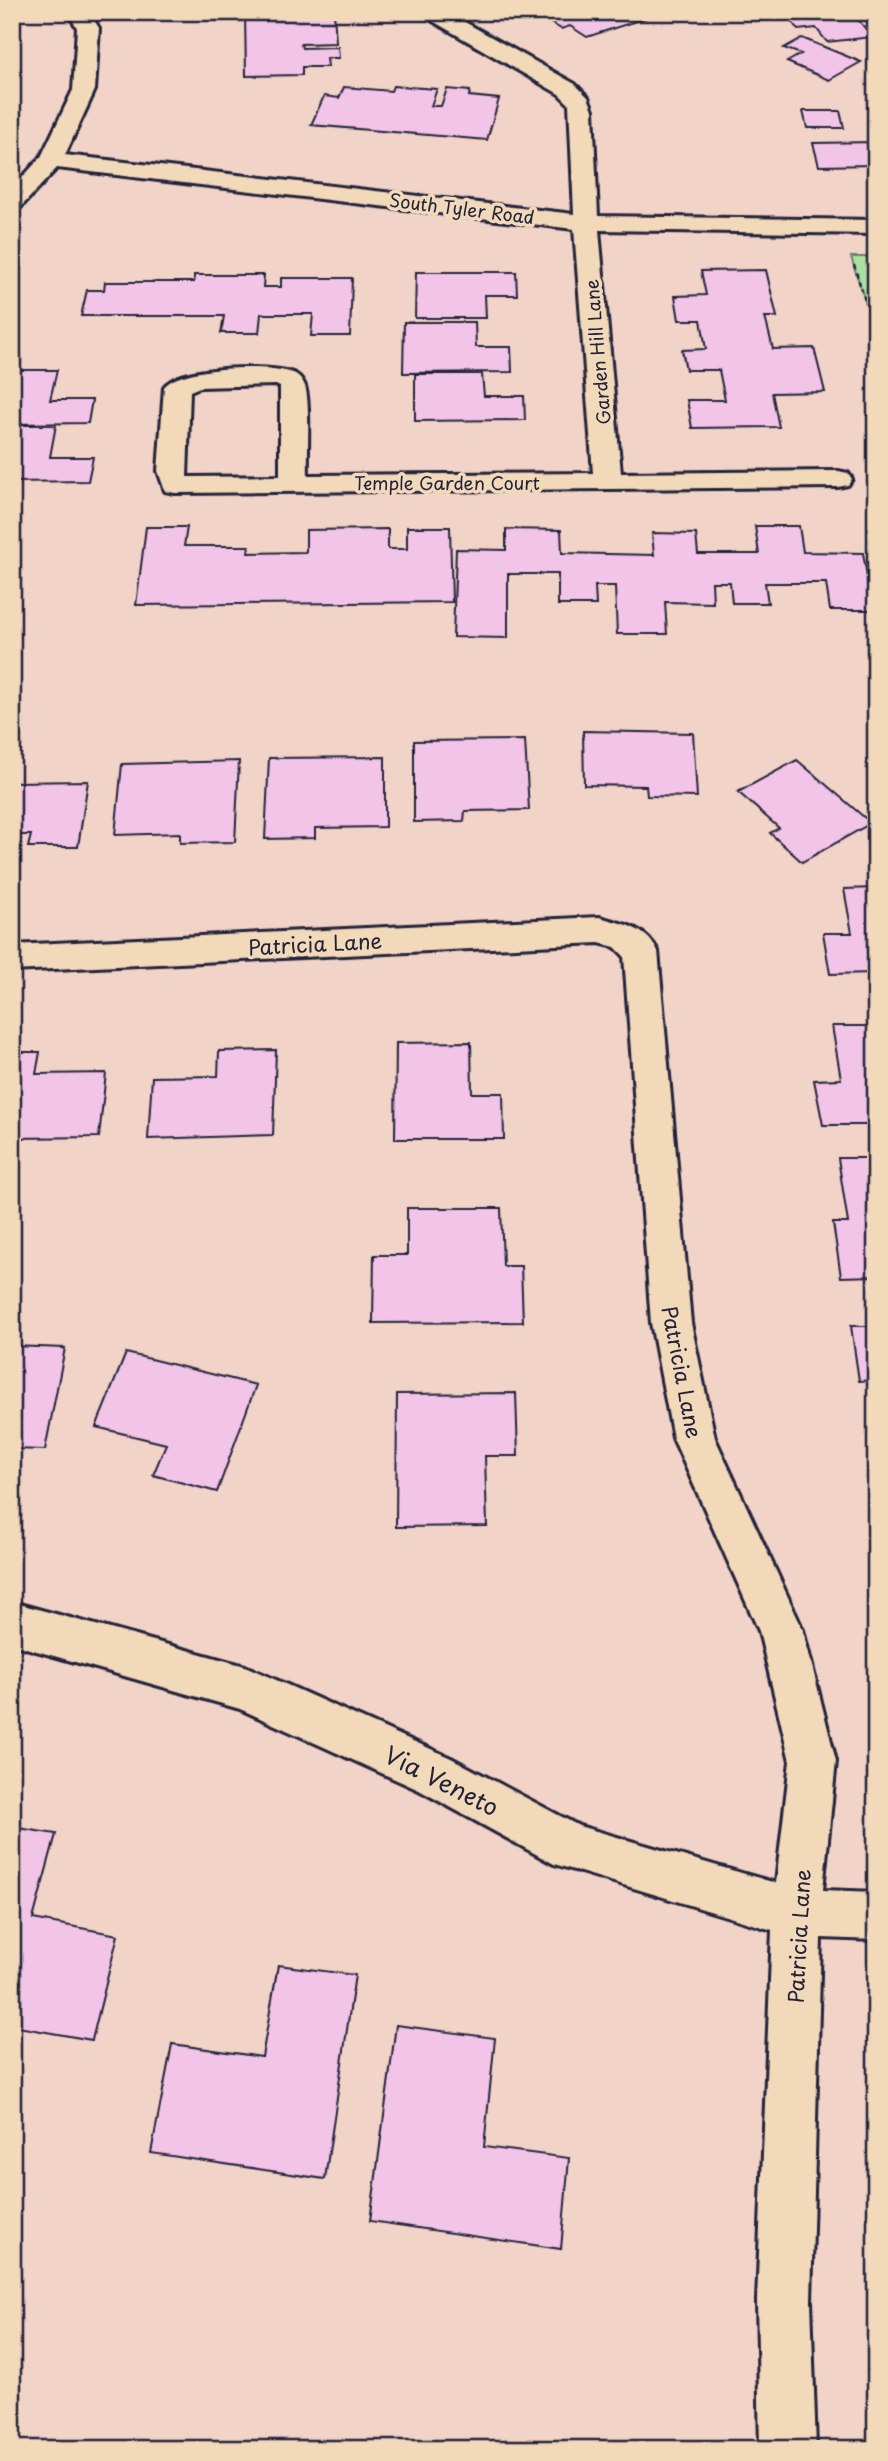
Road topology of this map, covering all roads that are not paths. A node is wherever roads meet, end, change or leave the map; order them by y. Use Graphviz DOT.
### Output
graph roads {
  1 [pos="78,12"];
  2 [pos="431,12"];
  3 [pos="51,160"];
  4 [pos="12,203"];
  5 [pos="586,223"];
  6 [pos="876,227"];
  7 [pos="838,479"];
  8 [pos="608,482"];
  9 [pos="295,483"];
  10 [pos="12,958"];
  11 [pos="12,1623"];
  12 [pos="797,1913"];
  13 [pos="876,1916"];
  14 [pos="788,2449"];
  1 -- 3 [label="street"];
  2 -- 5 [label="street, Garden Hill Lane"];
  3 -- 4 [label="street"];
  3 -- 5 [label="street, South Tyler Road"];
  5 -- 6 [label="street, South Tyler Road"];
  5 -- 8 [label="street, Garden Hill Lane"];
  7 -- 8 [label="street, Temple Garden Court"];
  8 -- 9 [label="street, Temple Garden Court"];
  9 -- 9 [label="street, Temple Garden Court"];
  10 -- 12 [label="street, Patricia Lane"];
  11 -- 12 [label="street, Via Veneto"];
  12 -- 13 [label="street, Via Veneto"];
  12 -- 14 [label="street, Patricia Lane"];
}
